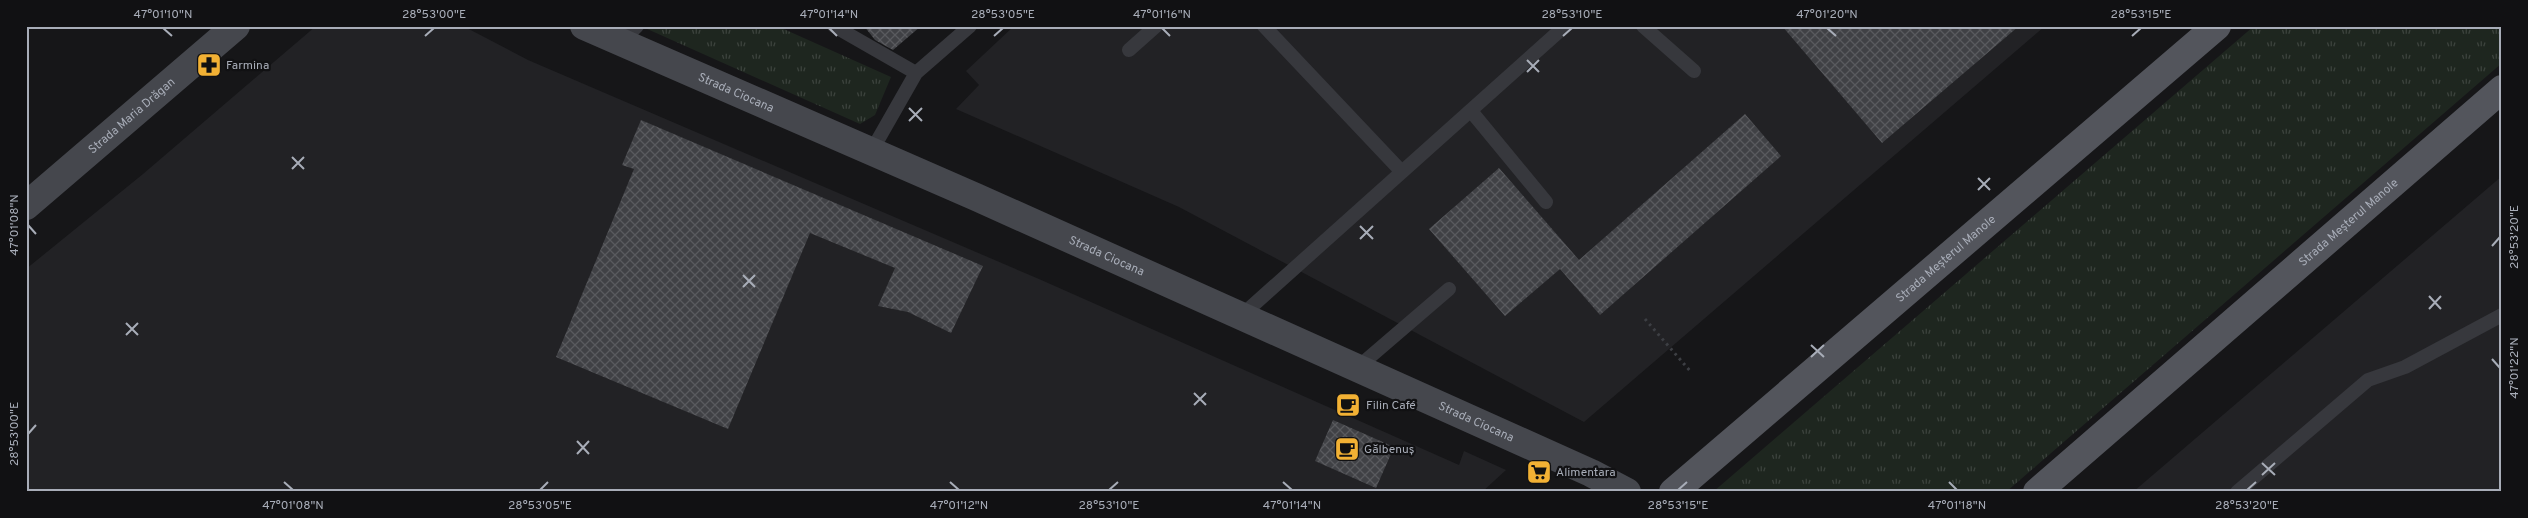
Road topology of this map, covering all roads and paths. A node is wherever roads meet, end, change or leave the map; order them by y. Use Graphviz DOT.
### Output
graph roads {
  1 [pos="236,26"];
  2 [pos="584,26"];
  3 [pos="834,26"];
  4 [pos="970,26"];
  5 [pos="1156,26"];
  6 [pos="1264,26"];
  7 [pos="1565,26"];
  8 [pos="1642,26"];
  9 [pos="2217,26"];
  10 [pos="629,34"];
  11 [pos="1129,50"];
  12 [pos="1694,71"];
  13 [pos="916,74"];
  14 [pos="2502,89"];
  15 [pos="1471,110"];
  16 [pos="871,152"];
  17 [pos="1402,172"];
  18 [pos="1546,202"];
  19 [pos="26,206"];
  20 [pos="1449,289"];
  21 [pos="2502,315"];
  22 [pos="1241,316"];
  23 [pos="1646,319"];
  24 [pos="1357,368"];
  25 [pos="1691,372"];
  26 [pos="1627,492"];
  27 [pos="1673,492"];
  28 [pos="2037,492"];
  29 [pos="2237,492"];
  1 -- 19 [label="street, Strada Maria Drăgan"];
  2 -- 10 [label="street, Strada Ciocana"];
  3 -- 13 [label="lane"];
  4 -- 13 [label="lane"];
  5 -- 11 [label="lane"];
  6 -- 17 [label="lane"];
  7 -- 15 [label="lane"];
  8 -- 12 [label="lane"];
  9 -- 27 [label="main road, Strada Meșterul Manole"];
  10 -- 16 [label="street, Strada Ciocana"];
  13 -- 16 [label="lane"];
  14 -- 28 [label="main road, Strada Meșterul Manole"];
  15 -- 17 [label="lane"];
  15 -- 18 [label="lane"];
  16 -- 22 [label="street, Strada Ciocana"];
  17 -- 22 [label="lane"];
  20 -- 24 [label="lane"];
  21 -- 29 [label="lane"];
  22 -- 24 [label="street, Strada Ciocana"];
  23 -- 25 [label="path"];
  24 -- 26 [label="street, Strada Ciocana"];
}
